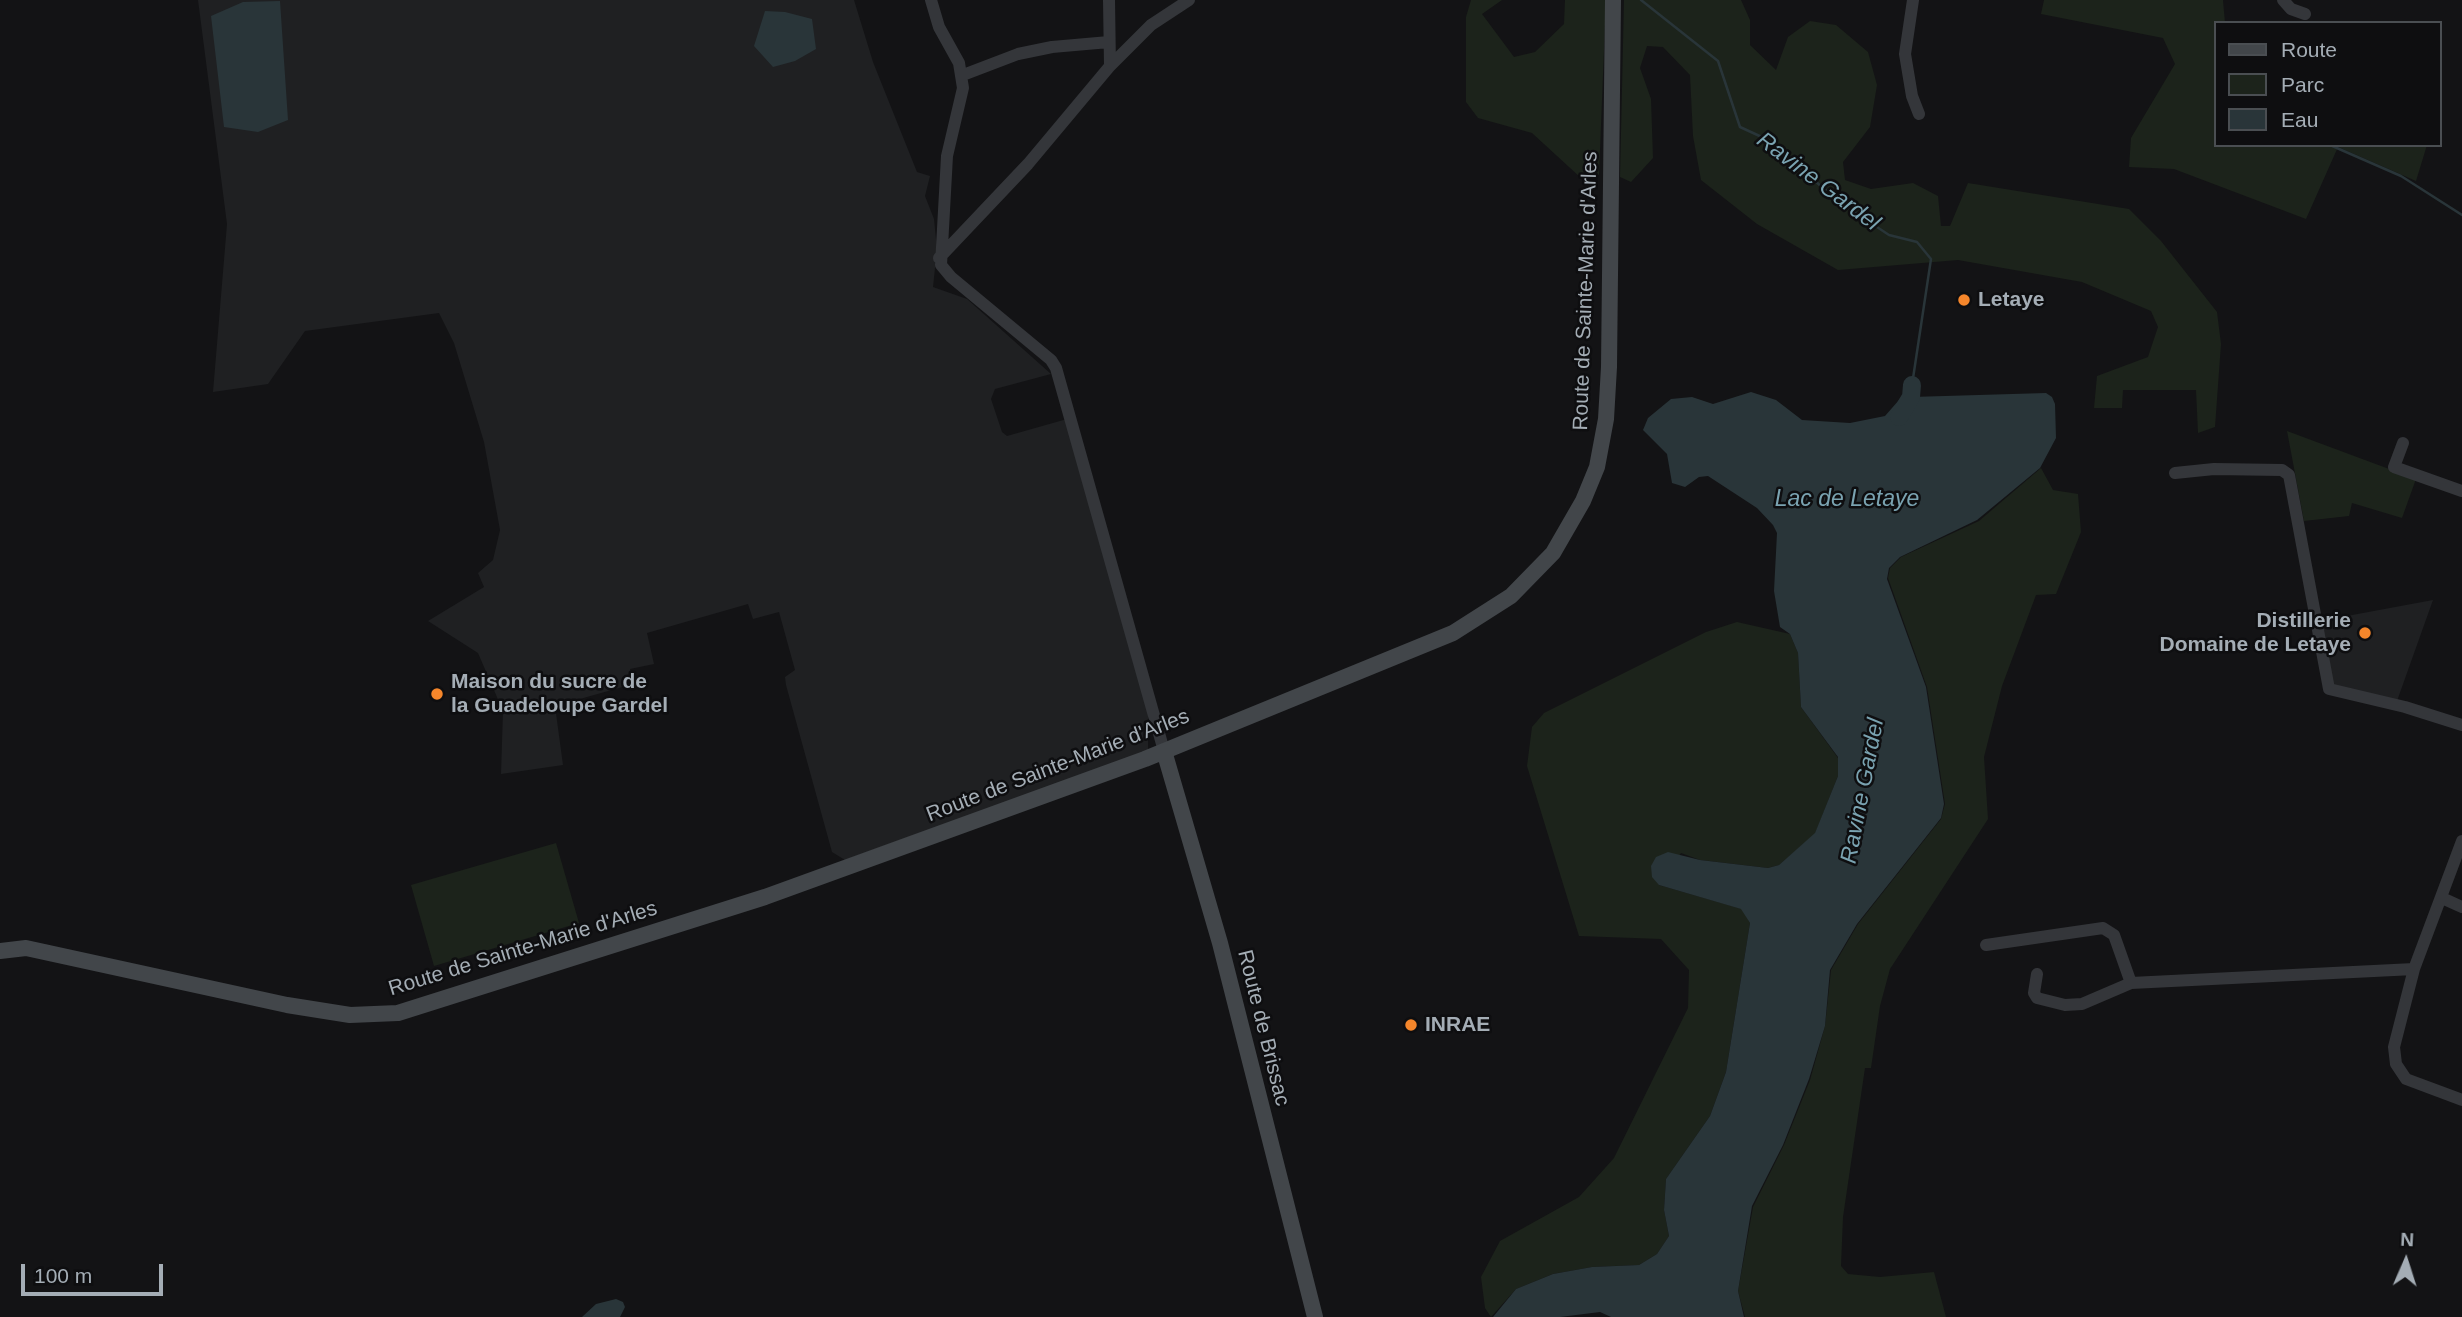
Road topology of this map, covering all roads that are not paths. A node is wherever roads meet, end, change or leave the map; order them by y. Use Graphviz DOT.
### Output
graph roads {
  1 [pos="931,0"];
  2 [pos="1109,0"];
  3 [pos="1189,0"];
  4 [pos="1613,0"];
  5 [pos="1913,0"];
  6 [pos="2283,0"];
  7 [pos="2305,13"];
  8 [pos="1109,42"];
  9 [pos="1110,66"];
  10 [pos="963,75"];
  11 [pos="1919,114"];
  12 [pos="939,258"];
  13 [pos="2403,443"];
  14 [pos="2175,473"];
  15 [pos="2462,491"];
  16 [pos="2462,725"];
  17 [pos="1164,751"];
  18 [pos="2462,841"];
  19 [pos="2442,898"];
  20 [pos="2462,907"];
  21 [pos="1986,945"];
  22 [pos="0,951"];
  23 [pos="2414,969"];
  24 [pos="2037,974"];
  25 [pos="2132,983"];
  26 [pos="2462,1100"];
  27 [pos="1315,1317"];
  1 -- 10 [label="street"];
  2 -- 8 [label="street"];
  3 -- 9 [label="street"];
  4 -- 17 [label="main road, Route de Sainte-Marie d'Arles"];
  5 -- 11 [label="street"];
  6 -- 7 [label="street"];
  8 -- 9 [label="street"];
  8 -- 10 [label="street"];
  9 -- 12 [label="street"];
  10 -- 12 [label="street"];
  12 -- 17 [label="street"];
  13 -- 15 [label="street"];
  14 -- 16 [label="street"];
  17 -- 22 [label="main road, Route de Sainte-Marie d'Arles"];
  17 -- 27 [label="main road, Route de Brissac"];
  18 -- 19 [label="street"];
  19 -- 20 [label="street"];
  19 -- 23 [label="street"];
  21 -- 25 [label="street"];
  23 -- 25 [label="street"];
  23 -- 26 [label="street"];
  24 -- 25 [label="street"];
}
